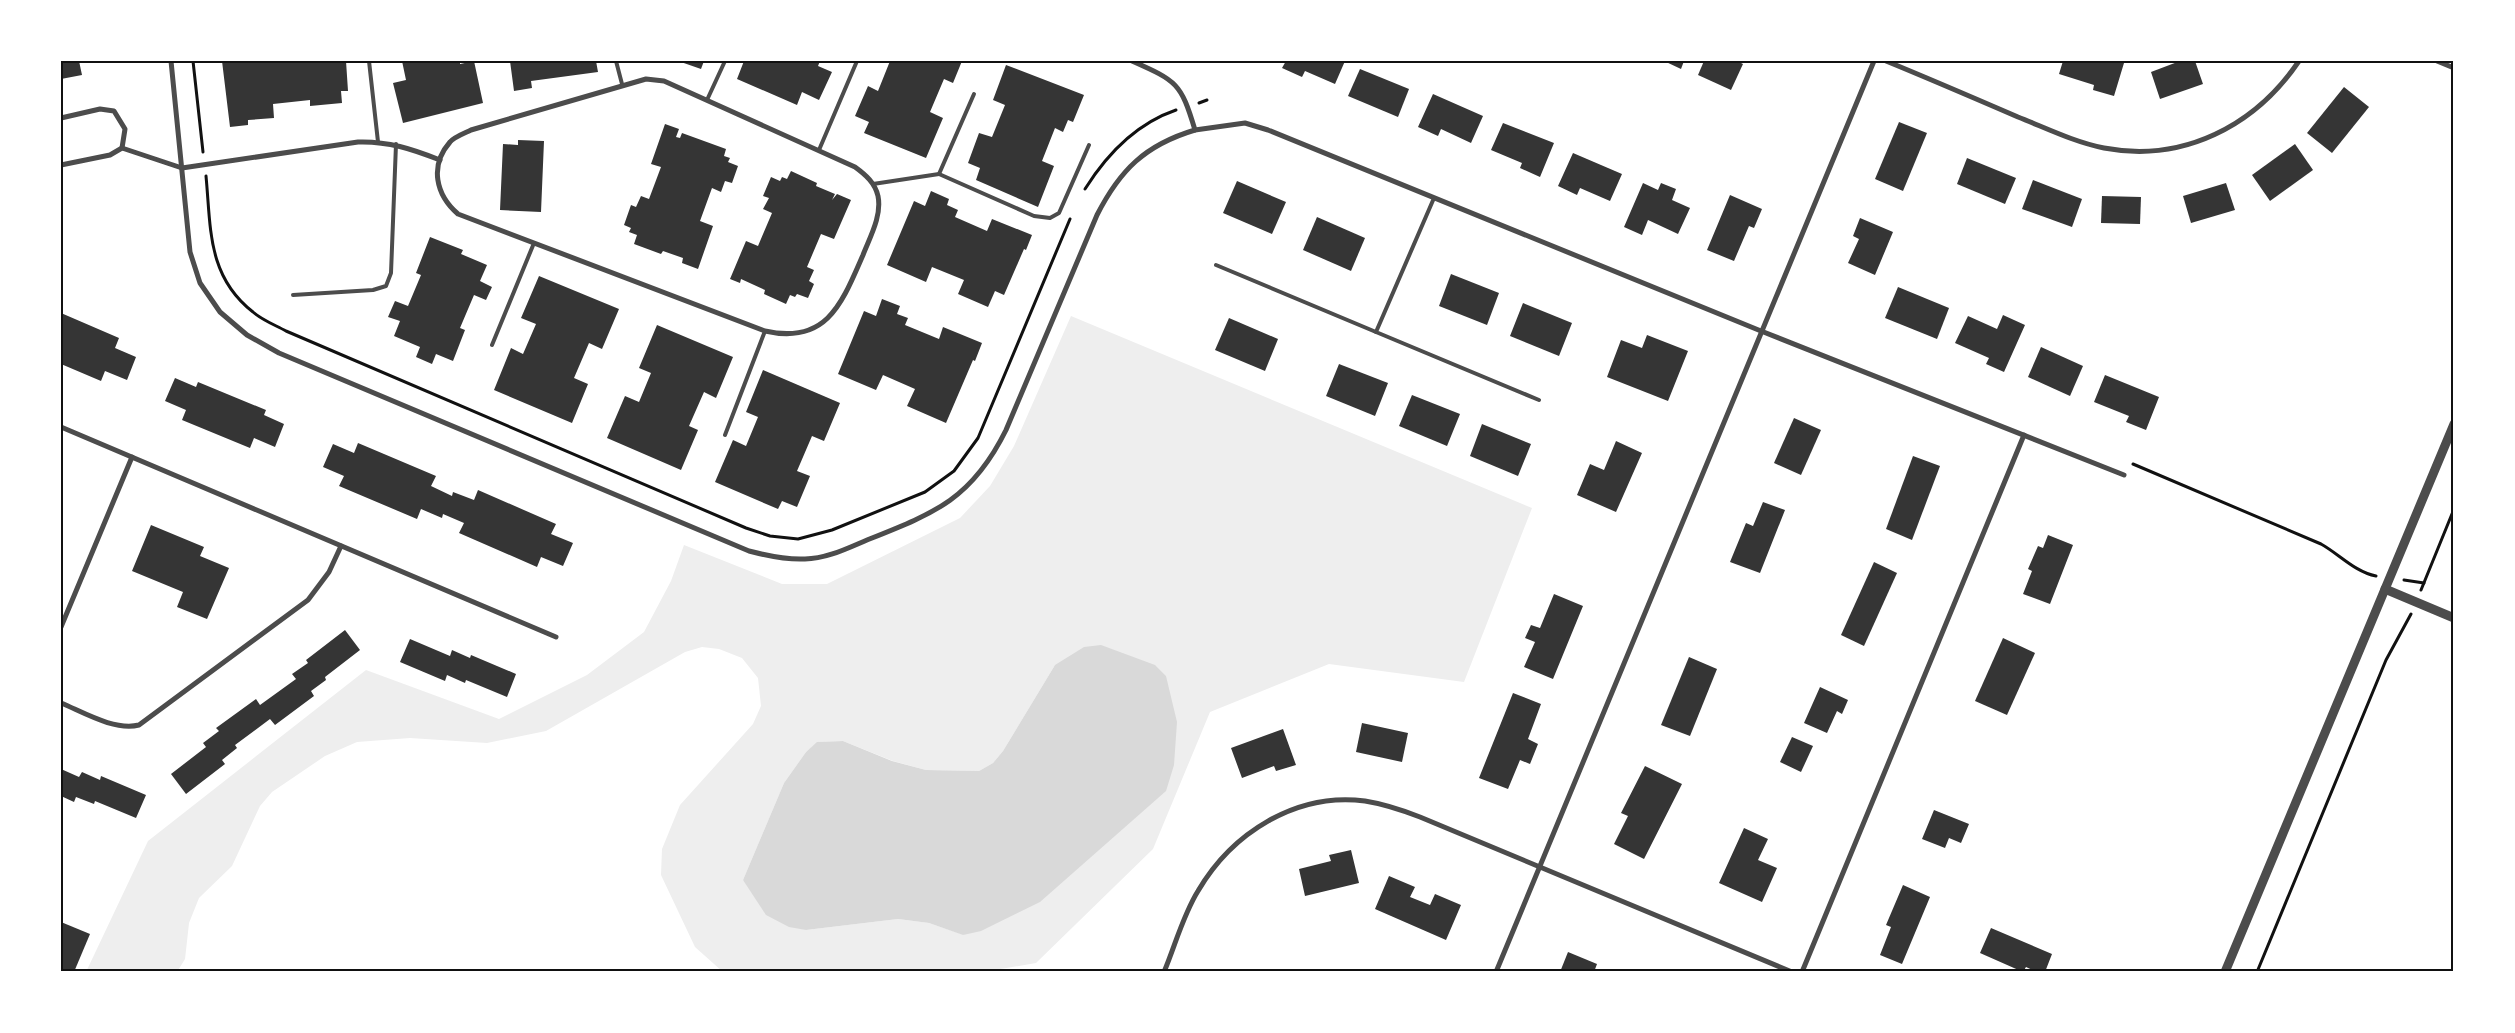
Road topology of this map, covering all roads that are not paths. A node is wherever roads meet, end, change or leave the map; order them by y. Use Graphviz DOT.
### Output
graph roads {
  1 [pos="171,61"];
  2 [pos="369,61"];
  3 [pos="616,61"];
  4 [pos="725,61"];
  5 [pos="858,61"];
  6 [pos="1132,61"];
  7 [pos="1874,61"];
  8 [pos="1886,61"];
  9 [pos="2299,61"];
  10 [pos="2438,61"];
  11 [pos="2454,68"];
  12 [pos="622,84"];
  13 [pos="974,94"];
  14 [pos="707,100"];
  15 [pos="61,118"];
  16 [pos="1195,130"];
  17 [pos="378,142"];
  18 [pos="396,144"];
  19 [pos="1089,145"];
  20 [pos="122,148"];
  21 [pos="819,150"];
  22 [pos="440,160"];
  23 [pos="61,165"];
  24 [pos="182,168"];
  25 [pos="939,174"];
  26 [pos="873,184"];
  27 [pos="1434,198"];
  28 [pos="534,243"];
  29 [pos="1216,265"];
  30 [pos="293,295"];
  31 [pos="765,331"];
  32 [pos="1761,331"];
  33 [pos="1376,332"];
  34 [pos="492,345"];
  35 [pos="1539,400"];
  36 [pos="2454,424"];
  37 [pos="61,427"];
  38 [pos="725,435"];
  39 [pos="2024,435"];
  40 [pos="132,457"];
  41 [pos="2124,474"];
  42 [pos="341,546"];
  43 [pos="2385,589"];
  44 [pos="2454,618"];
  45 [pos="61,627"];
  46 [pos="556,637"];
  47 [pos="61,703"];
  48 [pos="1540,866"];
  49 [pos="1164,972"];
  50 [pos="1496,972"];
  51 [pos="1792,972"];
  52 [pos="1802,972"];
  53 [pos="2225,972"];
  1 -- 24 [label="street"];
  2 -- 17 [label="lane"];
  3 -- 12 [label="lane"];
  4 -- 14 [label="lane"];
  5 -- 21 [label="lane"];
  6 -- 16 [label="street"];
  7 -- 32 [label="street"];
  8 -- 9 [label="street"];
  10 -- 11 [label="street"];
  12 -- 14 [label="street"];
  12 -- 22 [label="street"];
  13 -- 25 [label="lane"];
  14 -- 21 [label="street"];
  15 -- 20 [label="street"];
  16 -- 24 [label="street"];
  16 -- 27 [label="street"];
  17 -- 18 [label="street"];
  17 -- 24 [label="street"];
  18 -- 22 [label="street"];
  18 -- 30 [label="lane"];
  19 -- 25 [label="lane"];
  20 -- 23 [label="street"];
  20 -- 24 [label="street"];
  21 -- 26 [label="street"];
  22 -- 28 [label="street"];
  25 -- 26 [label="lane"];
  26 -- 31 [label="street"];
  27 -- 32 [label="street"];
  27 -- 33 [label="lane"];
  28 -- 31 [label="street"];
  28 -- 34 [label="lane"];
  29 -- 33 [label="lane"];
  31 -- 38 [label="lane"];
  32 -- 39 [label="street"];
  32 -- 48 [label="street"];
  33 -- 35 [label="lane"];
  36 -- 43 [label="street"];
  37 -- 40 [label="street"];
  39 -- 41 [label="street"];
  39 -- 52 [label="street"];
  40 -- 42 [label="street"];
  40 -- 45 [label="street"];
  42 -- 46 [label="street"];
  42 -- 47 [label="street"];
  43 -- 44 [label="street"];
  43 -- 53 [label="street"];
  48 -- 49 [label="street"];
  48 -- 50 [label="street"];
  48 -- 51 [label="street"];
}
